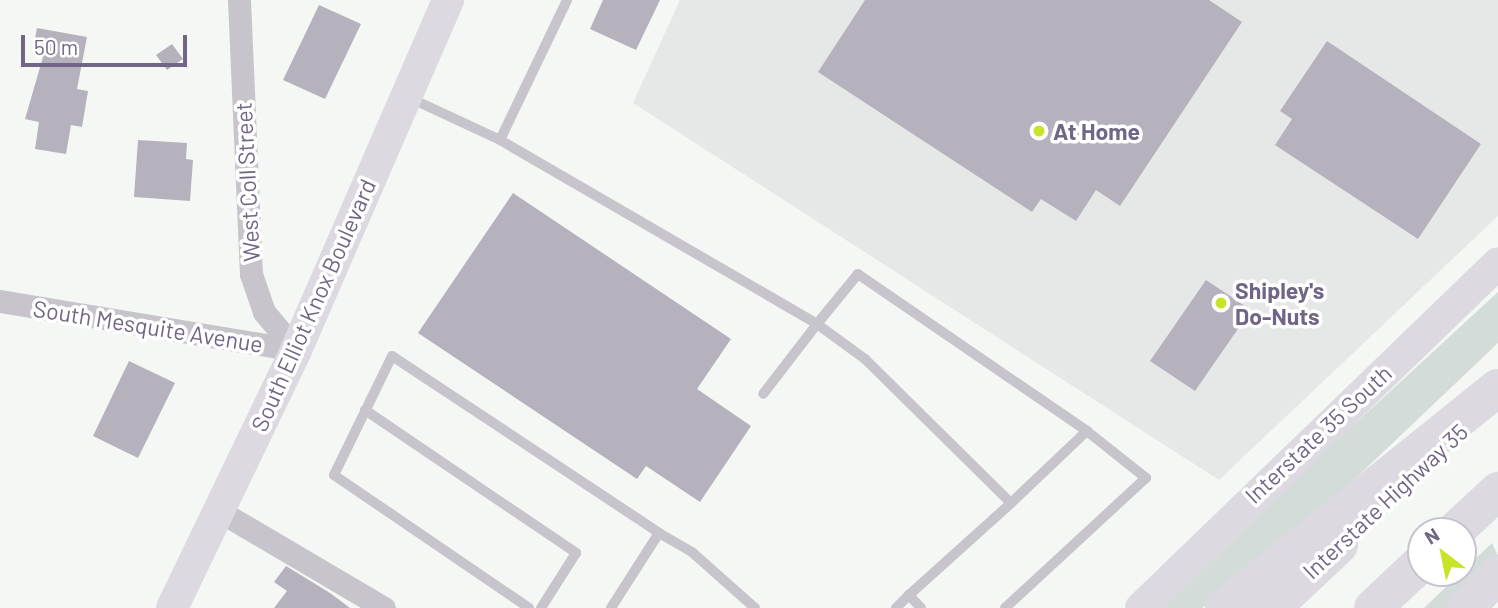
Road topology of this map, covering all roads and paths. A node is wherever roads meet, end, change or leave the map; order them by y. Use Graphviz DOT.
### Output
graph roads {
  1 [pos="239,0"];
  2 [pos="447,0"];
  3 [pos="567,0"];
  4 [pos="404,96"];
  5 [pos="500,140"];
  6 [pos="1498,263"];
  7 [pos="0,301"];
  8 [pos="817,324"];
  9 [pos="296,350"];
  10 [pos="1498,388"];
  11 [pos="763,394"];
  12 [pos="1498,394"];
  13 [pos="365,410"];
  14 [pos="1087,431"];
  15 [pos="1498,491"];
  16 [pos="1011,503"];
  17 [pos="220,512"];
  18 [pos="1470,517"];
  19 [pos="659,533"];
  20 [pos="1498,573"];
  21 [pos="1407,576"];
  22 [pos="909,595"];
  23 [pos="172,608"];
  24 [pos="384,608"];
  25 [pos="529,608"];
  26 [pos="541,608"];
  27 [pos="611,608"];
  28 [pos="755,608"];
  29 [pos="896,608"];
  30 [pos="921,608"];
  31 [pos="1005,608"];
  32 [pos="1141,608"];
  33 [pos="1224,608"];
  34 [pos="1272,608"];
  35 [pos="1373,608"];
  36 [pos="1466,608"];
  1 -- 9 [label="street, West Coll Street"];
  2 -- 4 [label="main road, South Elliot Knox Boulevard"];
  3 -- 5 [label="lane"];
  4 -- 5 [label="lane"];
  4 -- 9 [label="main road, South Elliot Knox Boulevard"];
  5 -- 8 [label="lane"];
  6 -- 32 [label="main road, Interstate 35 South"];
  7 -- 9 [label="street, South Mesquite Avenue"];
  8 -- 11 [label="lane"];
  8 -- 14 [label="lane"];
  8 -- 16 [label="lane"];
  9 -- 17 [label="main road, South Elliot Knox Boulevard"];
  10 -- 33 [label="highway"];
  12 -- 34 [label="highway, Interstate Highway 35"];
  13 -- 19 [label="lane"];
  13 -- 25 [label="lane"];
  13 -- 26 [label="lane"];
  14 -- 16 [label="lane"];
  14 -- 31 [label="lane"];
  15 -- 18 [label="highway"];
  16 -- 22 [label="lane"];
  17 -- 23 [label="main road, South Elliot Knox Boulevard"];
  17 -- 24 [label="street"];
  19 -- 27 [label="lane"];
  19 -- 28 [label="lane"];
  20 -- 36 [label="highway"];
  21 -- 35 [label="highway"];
  22 -- 29 [label="lane"];
  22 -- 30 [label="lane"];
}
